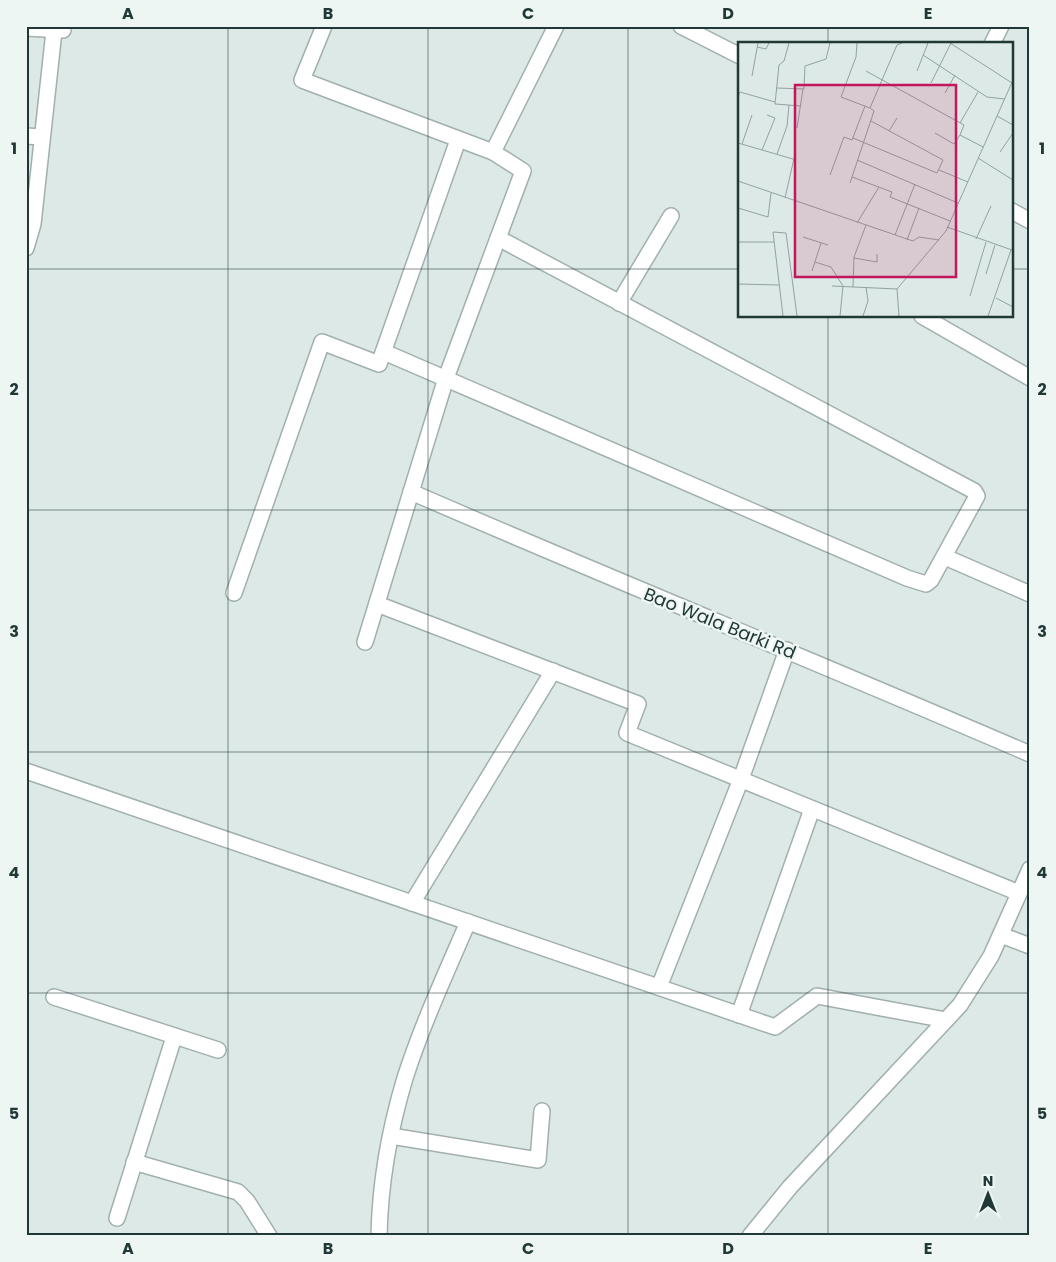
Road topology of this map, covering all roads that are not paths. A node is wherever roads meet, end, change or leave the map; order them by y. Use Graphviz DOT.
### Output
graph roads {
  1 [pos="324,26"];
  2 [pos="556,26"];
  3 [pos="681,26"];
  4 [pos="1002,26"];
  5 [pos="26,28"];
  6 [pos="59,28"];
  7 [pos="993,42"];
  8 [pos="738,55"];
  9 [pos="26,136"];
  10 [pos="42,137"];
  11 [pos="458,140"];
  12 [pos="493,152"];
  13 [pos="1014,212"];
  14 [pos="671,216"];
  15 [pos="1030,221"];
  16 [pos="498,238"];
  17 [pos="26,248"];
  18 [pos="619,303"];
  19 [pos="925,318"];
  20 [pos="384,352"];
  21 [pos="446,378"];
  22 [pos="1030,378"];
  23 [pos="411,492"];
  24 [pos="945,557"];
  25 [pos="234,593"];
  26 [pos="1030,594"];
  27 [pos="377,604"];
  28 [pos="365,642"];
  29 [pos="787,650"];
  30 [pos="553,671"];
  31 [pos="1030,754"];
  32 [pos="26,771"];
  33 [pos="741,779"];
  34 [pos="812,808"];
  35 [pos="1030,869"];
  36 [pos="1019,893"];
  37 [pos="412,903"];
  38 [pos="468,922"];
  39 [pos="1001,935"];
  40 [pos="1030,946"];
  41 [pos="659,988"];
  42 [pos="54,997"];
  43 [pos="739,1015"];
  44 [pos="946,1020"];
  45 [pos="174,1037"];
  46 [pos="218,1050"];
  47 [pos="542,1111"];
  48 [pos="391,1136"];
  49 [pos="134,1162"];
  50 [pos="117,1218"];
  51 [pos="269,1236"];
  52 [pos="379,1236"];
  53 [pos="750,1236"];
  1 -- 11 [label="street"];
  2 -- 12 [label="street"];
  3 -- 8 [label="street"];
  4 -- 7 [label="street"];
  5 -- 6 [label="street"];
  6 -- 10 [label="street"];
  9 -- 10 [label="street"];
  10 -- 17 [label="street"];
  11 -- 12 [label="street"];
  11 -- 20 [label="street"];
  12 -- 16 [label="street"];
  13 -- 15 [label="street"];
  14 -- 18 [label="street"];
  16 -- 18 [label="street"];
  16 -- 21 [label="street"];
  18 -- 24 [label="street"];
  19 -- 22 [label="street"];
  20 -- 21 [label="street"];
  20 -- 25 [label="street"];
  21 -- 23 [label="street"];
  21 -- 24 [label="street"];
  23 -- 27 [label="street"];
  23 -- 29 [label="street, Bao Wala Barki Rd"];
  24 -- 26 [label="street"];
  27 -- 28 [label="street"];
  27 -- 30 [label="street"];
  29 -- 31 [label="street, Bao Wala Barki Rd"];
  29 -- 33 [label="street"];
  30 -- 33 [label="street"];
  30 -- 37 [label="street"];
  32 -- 37 [label="street"];
  33 -- 34 [label="street"];
  33 -- 41 [label="street"];
  34 -- 36 [label="street"];
  34 -- 43 [label="street"];
  35 -- 36 [label="street"];
  36 -- 39 [label="street"];
  37 -- 38 [label="street"];
  38 -- 41 [label="street"];
  38 -- 48 [label="street"];
  39 -- 40 [label="street"];
  39 -- 44 [label="street"];
  41 -- 43 [label="street"];
  42 -- 45 [label="street"];
  43 -- 44 [label="street"];
  44 -- 53 [label="street"];
  45 -- 46 [label="street"];
  45 -- 49 [label="street"];
  47 -- 48 [label="street"];
  48 -- 52 [label="street"];
  49 -- 50 [label="street"];
  49 -- 51 [label="street"];
}
